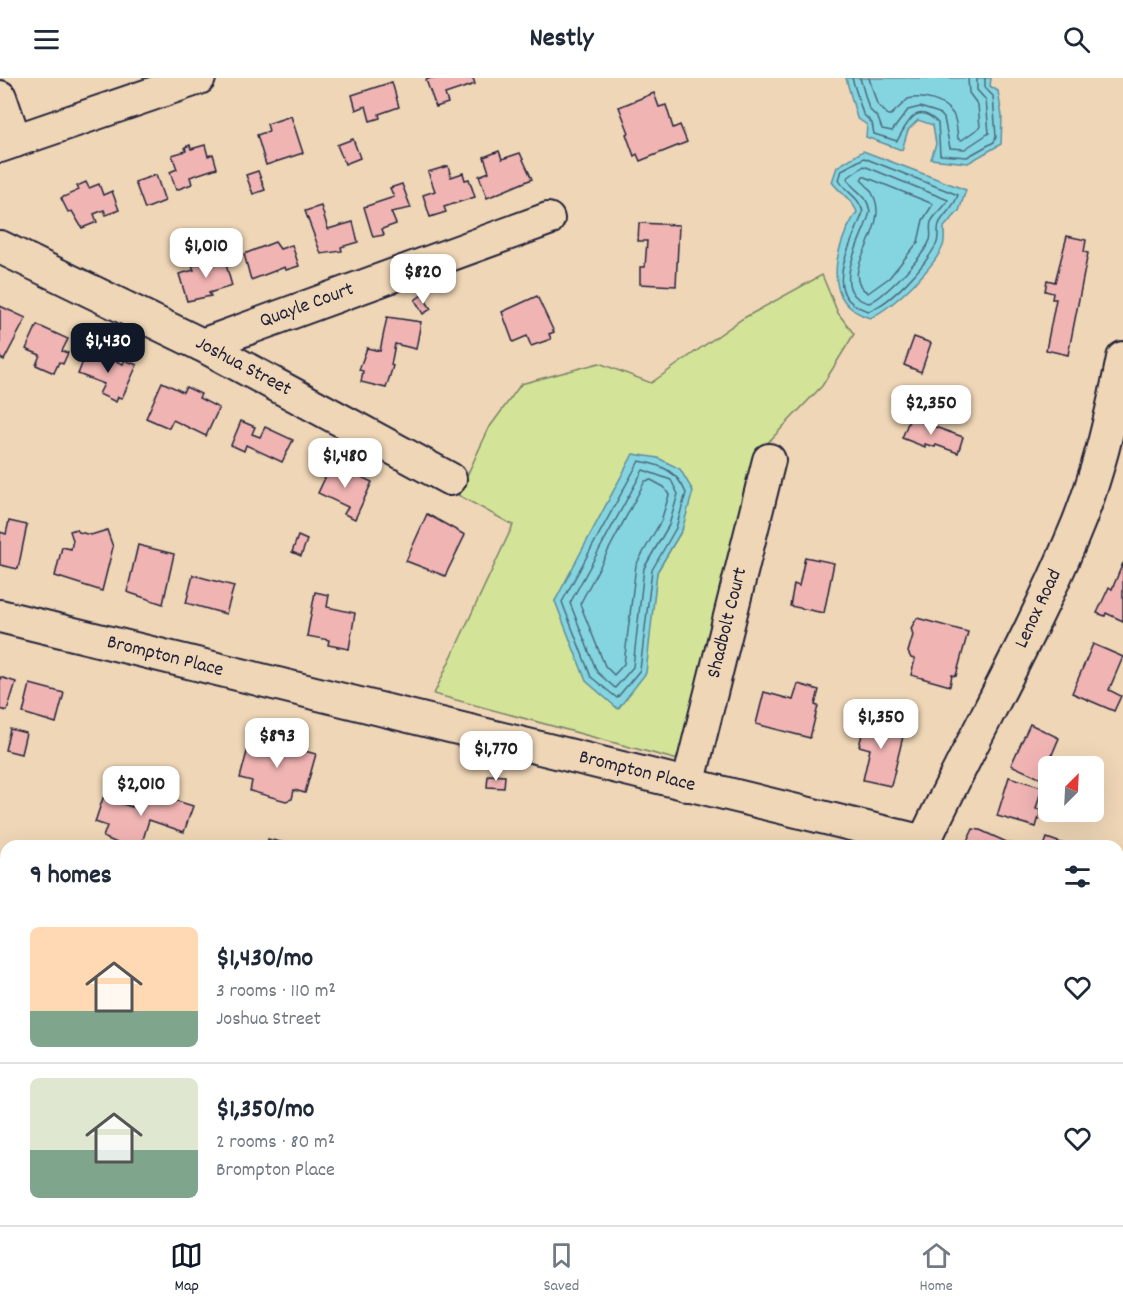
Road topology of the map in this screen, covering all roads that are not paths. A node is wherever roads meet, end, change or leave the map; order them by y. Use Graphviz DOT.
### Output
graph roads {
  1 [pos="200,78"];
  2 [pos="0,97"];
  3 [pos="7,143"];
  4 [pos="548,219"];
  5 [pos="0,247"];
  6 [pos="202,345"];
  7 [pos="1123,358"];
  8 [pos="1120,393"];
  9 [pos="769,460"];
  10 [pos="450,479"];
  11 [pos="0,616"];
  12 [pos="688,785"];
  13 [pos="907,840"];
  14 [pos="925,840"];
  1 -- 3 [label="street"];
  2 -- 3 [label="street"];
  4 -- 6 [label="street, Quayle Court"];
  5 -- 6 [label="street, Joshua Street"];
  6 -- 10 [label="street, Joshua Street"];
  7 -- 8 [label="street, Lenox Road"];
  8 -- 14 [label="street, Lenox Road"];
  9 -- 12 [label="street, Shadbolt Court"];
  11 -- 12 [label="street, Brompton Place"];
  12 -- 13 [label="street, Brompton Place"];
}
